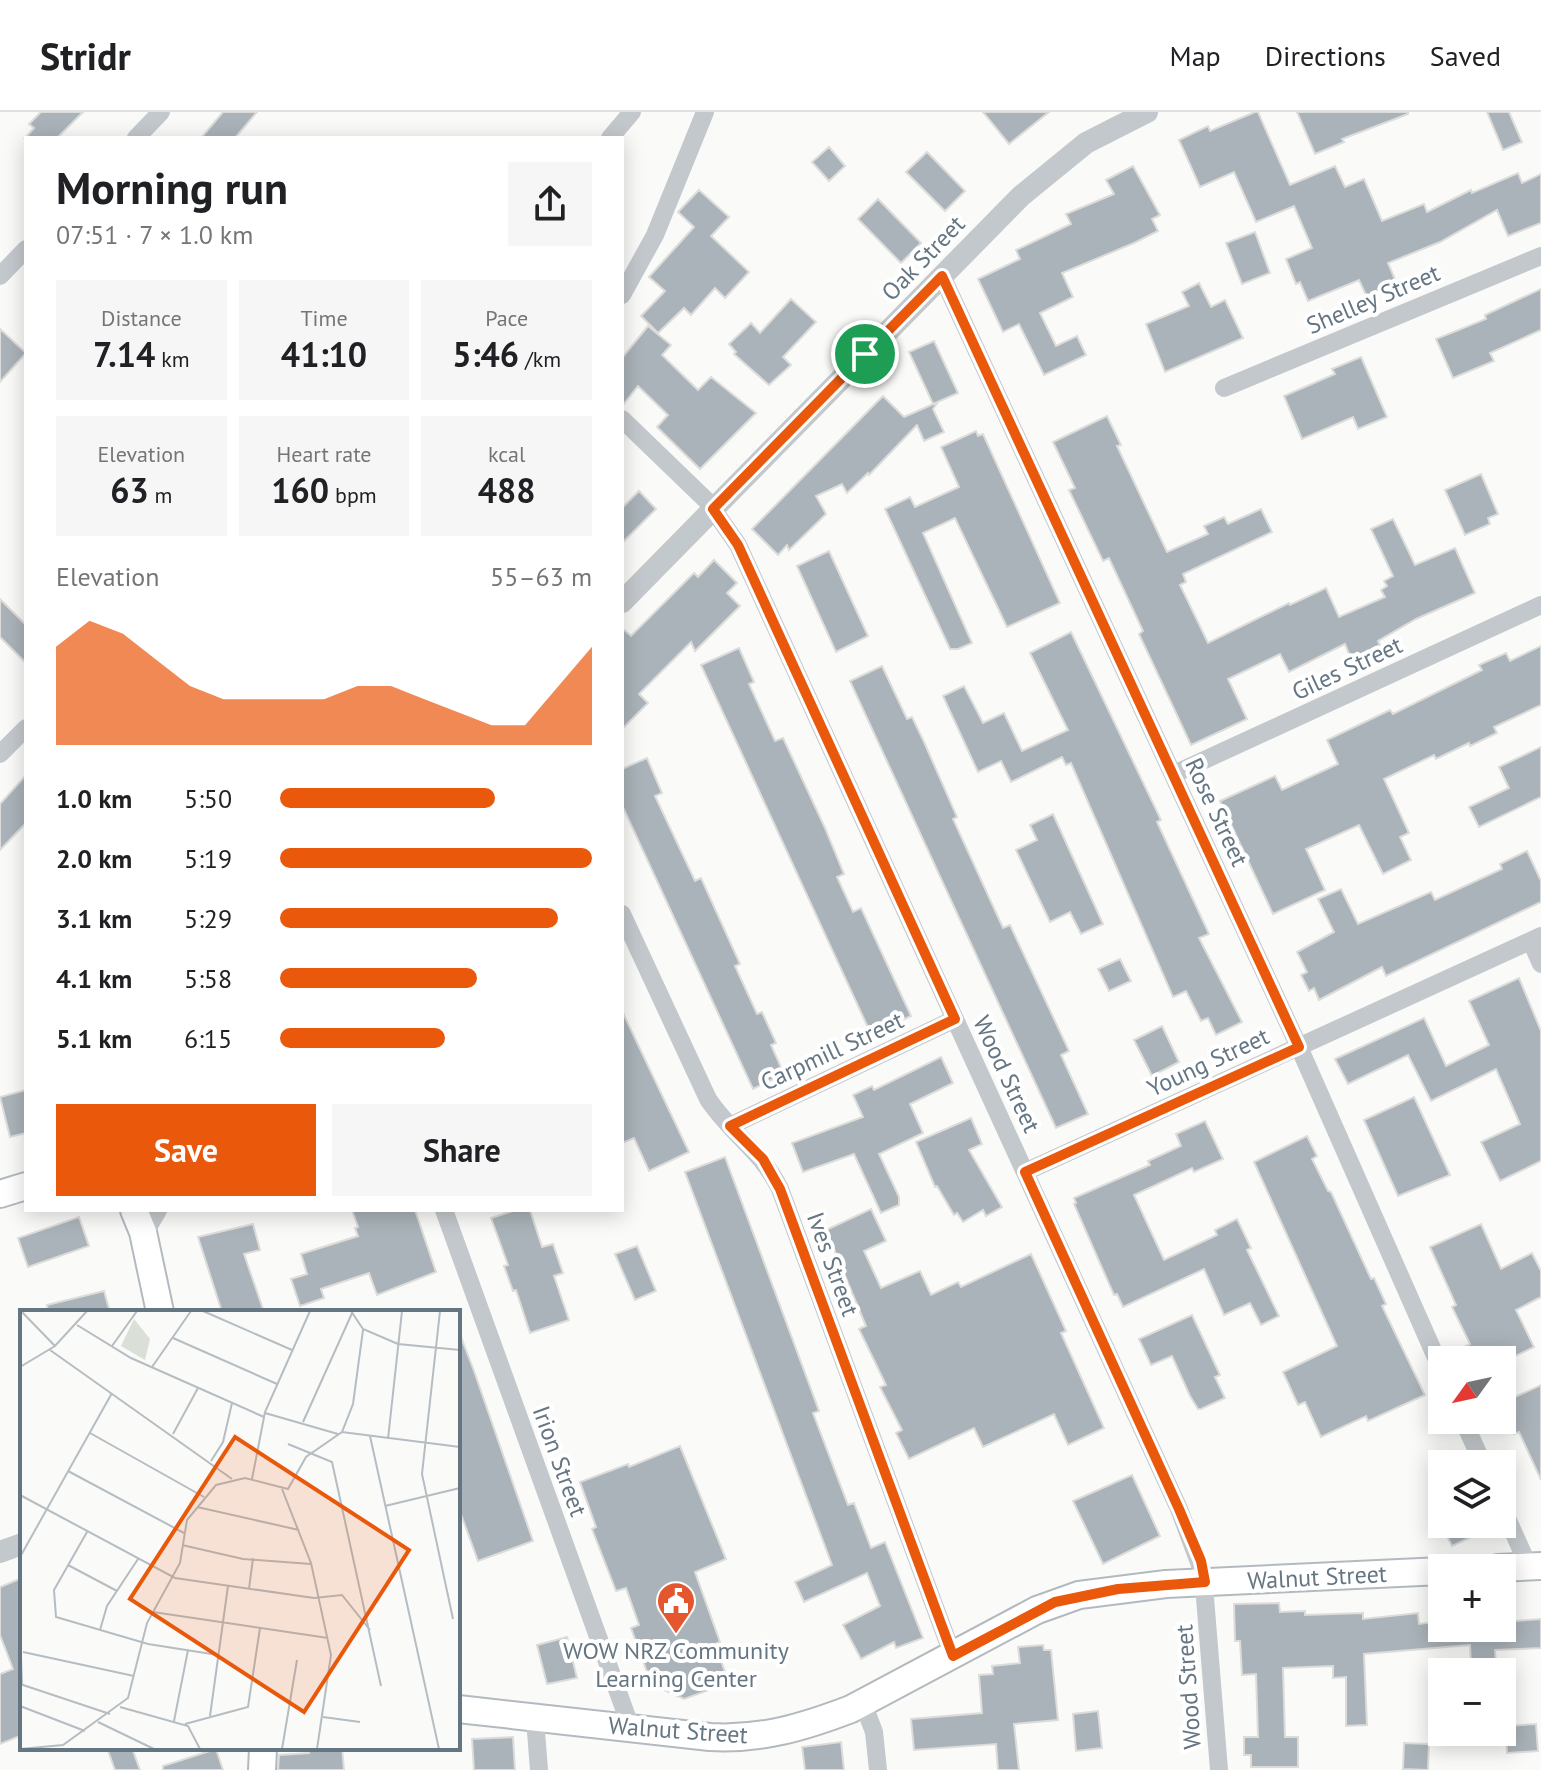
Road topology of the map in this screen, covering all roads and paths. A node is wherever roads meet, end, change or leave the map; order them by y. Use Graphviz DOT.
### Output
graph roads {
  1 [pos="161,112"];
  2 [pos="632,112"];
  3 [pos="705,112"];
  4 [pos="1147,112"];
  5 [pos="138,136"];
  6 [pos="612,136"];
  7 [pos="24,251"];
  8 [pos="1541,256"];
  9 [pos="0,276"];
  10 [pos="942,276"];
  11 [pos="624,291"];
  12 [pos="1224,388"];
  13 [pos="624,421"];
  14 [pos="713,509"];
  15 [pos="624,600"];
  16 [pos="1541,605"];
  17 [pos="24,730"];
  18 [pos="0,754"];
  19 [pos="1174,774"];
  20 [pos="624,918"];
  21 [pos="1536,939"];
  22 [pos="1541,964"];
  23 [pos="955,1019"];
  24 [pos="1299,1047"];
  25 [pos="730,1126"];
  26 [pos="1025,1172"];
  27 [pos="24,1187"];
  28 [pos="0,1194"];
  29 [pos="445,1212"];
  30 [pos="145,1217"];
  31 [pos="160,1310"];
  32 [pos="1431,1346"];
  33 [pos="1516,1532"];
  34 [pos="20,1545"];
  35 [pos="0,1552"];
  36 [pos="1535,1566"];
  37 [pos="1428,1572"];
  38 [pos="1205,1582"];
  39 [pos="953,1656"];
  40 [pos="863,1703"];
  41 [pos="460,1709"];
  42 [pos="535,1719"];
  43 [pos="631,1728"];
  44 [pos="263,1750"];
  45 [pos="262,1770"];
  46 [pos="539,1770"];
  47 [pos="878,1770"];
  48 [pos="1219,1770"];
  1 -- 5 [label="street"];
  2 -- 6 [label="street"];
  3 -- 11 [label="street"];
  4 -- 10 [label="street, Oak Street"];
  7 -- 9 [label="street"];
  8 -- 12 [label="street, Shelley Street"];
  10 -- 14 [label="street, Oak Street"];
  10 -- 19 [label="street, Rose Street"];
  13 -- 14 [label="street, Wood Street"];
  14 -- 15 [label="street, Oak Street"];
  14 -- 23 [label="street, Wood Street"];
  16 -- 19 [label="street, Giles Street"];
  17 -- 18 [label="street"];
  19 -- 24 [label="street, Rose Street"];
  20 -- 25 [label="street, Ives Street"];
  21 -- 22 [label="street"];
  21 -- 24 [label="street, Young Street"];
  23 -- 25 [label="street, Carpmill Street"];
  23 -- 26 [label="street, Wood Street"];
  24 -- 26 [label="street, Young Street"];
  24 -- 32 [label="street, Rose Street"];
  25 -- 39 [label="street, Ives Street"];
  26 -- 38 [label="street, Wood Street"];
  27 -- 28 [label="main road"];
  29 -- 43 [label="street, Irion Street"];
  30 -- 31 [label="main road"];
  33 -- 36 [label="street"];
  34 -- 35 [label="street"];
  37 -- 38 [label="main road, Walnut Street"];
  38 -- 39 [label="main road, Walnut Street"];
  38 -- 48 [label="street, Wood Street"];
  39 -- 40 [label="main road, Walnut Street"];
  40 -- 43 [label="main road, Walnut Street"];
  40 -- 47 [label="street"];
  41 -- 42 [label="main road, Walnut Street"];
  42 -- 43 [label="main road, Walnut Street"];
  42 -- 46 [label="street"];
  44 -- 45 [label="main road"];
}
